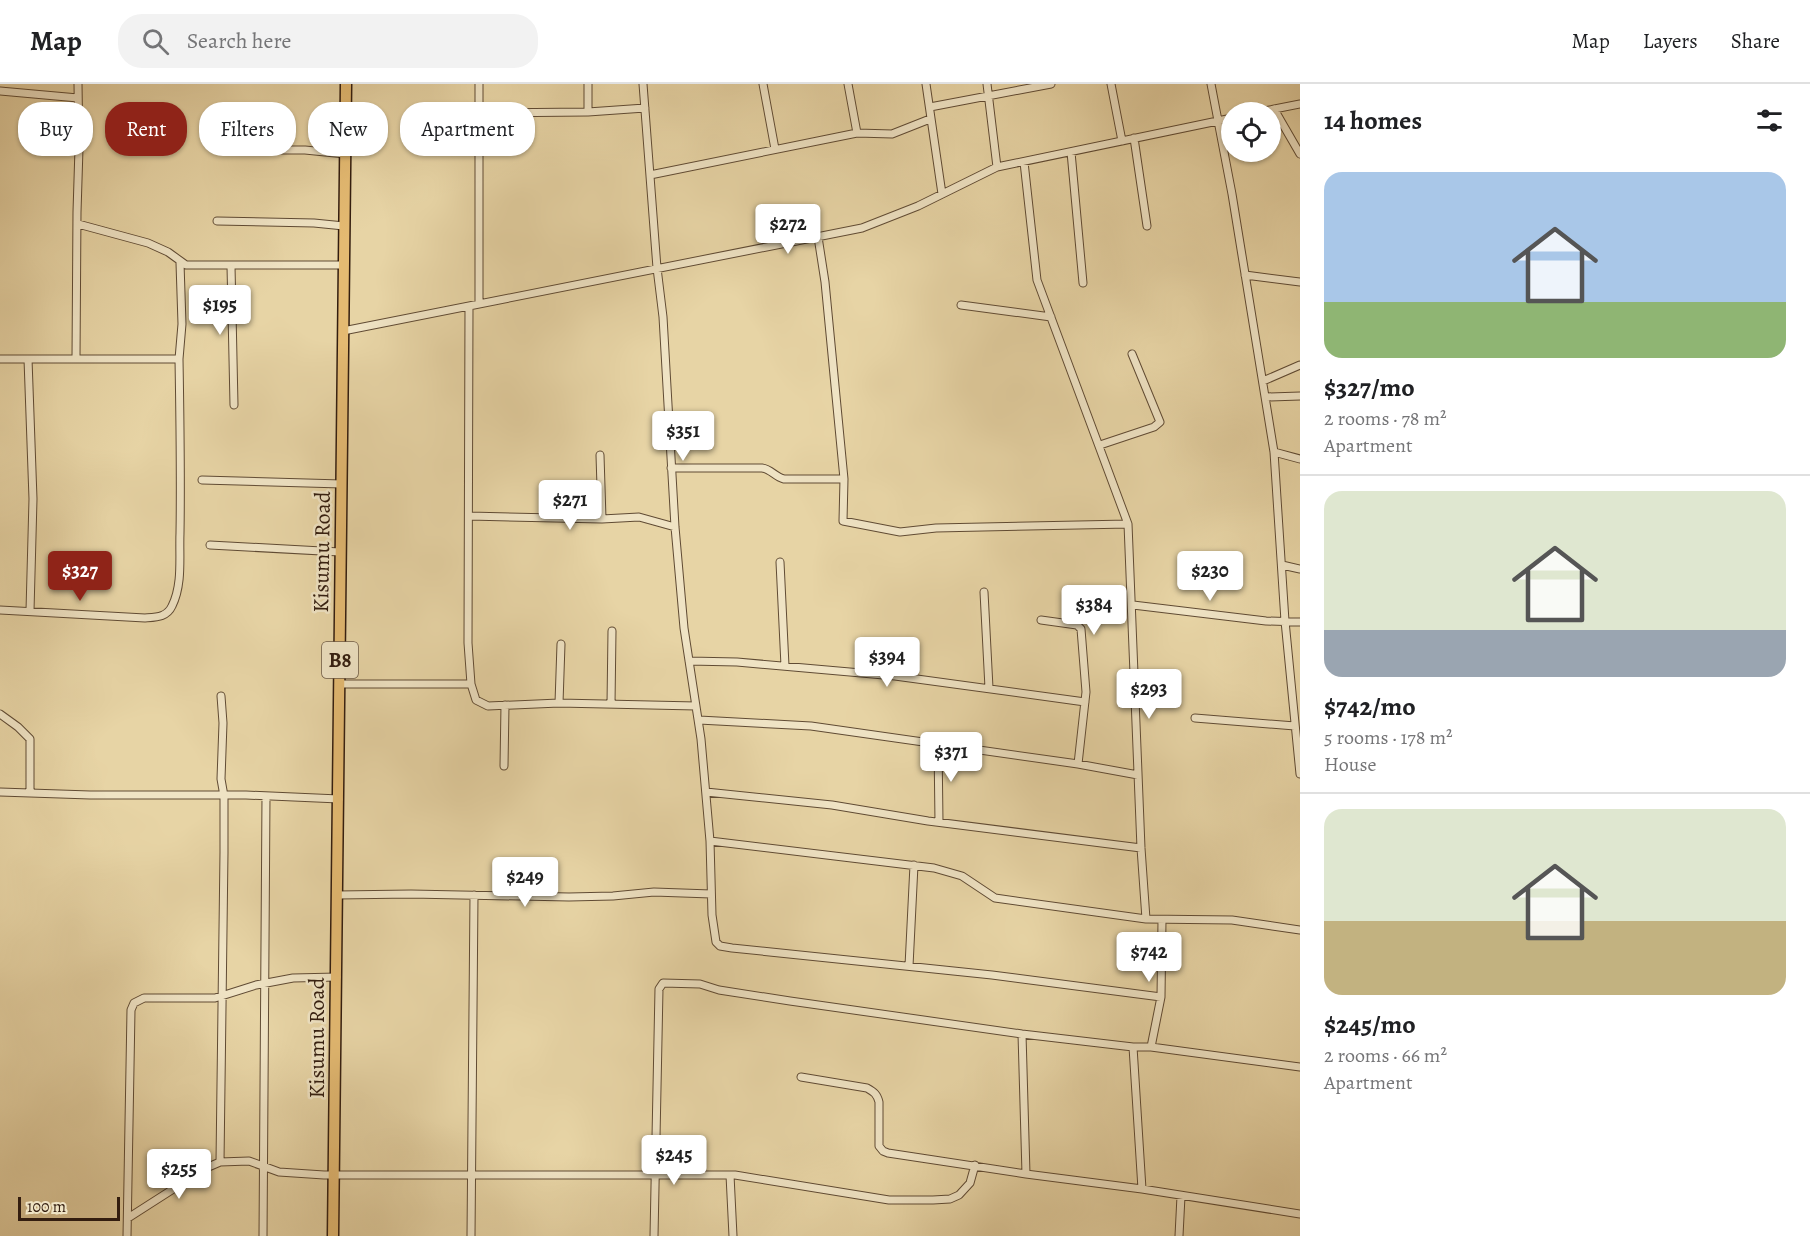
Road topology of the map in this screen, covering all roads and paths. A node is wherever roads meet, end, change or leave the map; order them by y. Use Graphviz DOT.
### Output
graph roads {
  1 [pos="78,84"];
  2 [pos="346,84"];
  3 [pos="479,84"];
  4 [pos="588,84"];
  5 [pos="643,84"];
  6 [pos="763,84"];
  7 [pos="848,84"];
  8 [pos="926,84"];
  9 [pos="987,84"];
  10 [pos="1051,84"];
  11 [pos="1111,84"];
  12 [pos="1211,84"];
  13 [pos="0,91"];
  14 [pos="988,97"];
  15 [pos="78,98"];
  16 [pos="346,102"];
  17 [pos="479,102"];
  18 [pos="1300,104"];
  19 [pos="930,107"];
  20 [pos="645,108"];
  21 [pos="1281,108"];
  22 [pos="535,112"];
  23 [pos="588,112"];
  24 [pos="930,119"];
  25 [pos="1221,120"];
  26 [pos="1218,121"];
  27 [pos="1281,121"];
  28 [pos="857,133"];
  29 [pos="1134,138"];
  30 [pos="1122,141"];
  31 [pos="774,149"];
  32 [pos="1071,152"];
  33 [pos="1300,154"];
  34 [pos="345,156"];
  35 [pos="479,156"];
  36 [pos="1024,162"];
  37 [pos="997,167"];
  38 [pos="650,175"];
  39 [pos="942,194"];
  40 [pos="217,221"];
  41 [pos="78,224"];
  42 [pos="344,226"];
  43 [pos="1147,226"];
  44 [pos="818,237"];
  45 [pos="180,263"];
  46 [pos="344,265"];
  47 [pos="231,266"];
  48 [pos="657,268"];
  49 [pos="1245,275"];
  50 [pos="1300,282"];
  51 [pos="1083,283"];
  52 [pos="479,303"];
  53 [pos="961,305"];
  54 [pos="469,306"];
  55 [pos="1051,317"];
  56 [pos="343,332"];
  57 [pos="1132,354"];
  58 [pos="75,358"];
  59 [pos="0,359"];
  60 [pos="28,359"];
  61 [pos="179,359"];
  62 [pos="1300,365"];
  63 [pos="1263,381"];
  64 [pos="1300,396"];
  65 [pos="1266,397"];
  66 [pos="234,405"];
  67 [pos="1100,445"];
  68 [pos="1274,452"];
  69 [pos="600,455"];
  70 [pos="1300,459"];
  71 [pos="671,468"];
  72 [pos="844,478"];
  73 [pos="202,480"];
  74 [pos="342,484"];
  75 [pos="469,516"];
  76 [pos="602,519"];
  77 [pos="1128,524"];
  78 [pos="675,527"];
  79 [pos="210,545"];
  80 [pos="340,552"];
  81 [pos="780,562"];
  82 [pos="1282,565"];
  83 [pos="1300,569"];
  84 [pos="984,592"];
  85 [pos="1133,604"];
  86 [pos="0,610"];
  87 [pos="30,611"];
  88 [pos="1041,620"];
  89 [pos="1286,621"];
  90 [pos="1300,622"];
  91 [pos="612,631"];
  92 [pos="561,644"];
  93 [pos="689,661"];
  94 [pos="785,666"];
  95 [pos="340,684"];
  96 [pos="471,684"];
  97 [pos="989,688"];
  98 [pos="221,696"];
  99 [pos="1085,702"];
  100 [pos="559,703"];
  101 [pos="611,704"];
  102 [pos="505,705"];
  103 [pos="696,706"];
  104 [pos="0,714"];
  105 [pos="1195,718"];
  106 [pos="699,720"];
  107 [pos="1295,726"];
  108 [pos="938,744"];
  109 [pos="1078,764"];
  110 [pos="504,766"];
  111 [pos="1300,774"];
  112 [pos="1138,775"];
  113 [pos="0,792"];
  114 [pos="30,792"];
  115 [pos="706,792"];
  116 [pos="224,795"];
  117 [pos="266,796"];
  118 [pos="339,799"];
  119 [pos="939,822"];
  120 [pos="711,841"];
  121 [pos="1141,848"];
  122 [pos="914,865"];
  123 [pos="711,894"];
  124 [pos="338,895"];
  125 [pos="474,895"];
  126 [pos="1146,920"];
  127 [pos="1162,920"];
  128 [pos="1300,930"];
  129 [pos="909,966"];
  130 [pos="337,977"];
  131 [pos="266,983"];
  132 [pos="223,996"];
  133 [pos="1161,997"];
  134 [pos="1022,1034"];
  135 [pos="1133,1047"];
  136 [pos="1152,1047"];
  137 [pos="1300,1066"];
  138 [pos="801,1077"];
  139 [pos="220,1162"];
  140 [pos="975,1165"];
  141 [pos="264,1167"];
  142 [pos="335,1174"];
  143 [pos="656,1174"];
  144 [pos="1026,1174"];
  145 [pos="730,1175"];
  146 [pos="473,1176"];
  147 [pos="1142,1189"];
  148 [pos="1181,1196"];
  149 [pos="1300,1214"];
  150 [pos="128,1218"];
  151 [pos="127,1236"];
  152 [pos="263,1236"];
  153 [pos="333,1236"];
  154 [pos="471,1236"];
  155 [pos="654,1236"];
  156 [pos="733,1236"];
  157 [pos="1179,1236"];
  1 -- 15 [label="street"];
  2 -- 16 [label="highway, Kisumu Road / B8"];
  3 -- 17 [label="street"];
  4 -- 23 [label="street"];
  5 -- 20 [label="street"];
  6 -- 31 [label="street"];
  7 -- 28 [label="street"];
  8 -- 19 [label="street"];
  9 -- 14 [label="street"];
  10 -- 14 [label="street"];
  11 -- 30 [label="street"];
  12 -- 26 [label="street"];
  13 -- 15 [label="street"];
  14 -- 19 [label="street"];
  14 -- 37 [label="street"];
  15 -- 41 [label="street"];
  18 -- 21 [label="street"];
  19 -- 24 [label="street"];
  20 -- 23 [label="street"];
  20 -- 38 [label="street"];
  22 -- 23 [label="street"];
  24 -- 28 [label="street"];
  24 -- 39 [label="street"];
  25 -- 26 [label="street"];
  26 -- 29 [label="street"];
  26 -- 49 [label="street"];
  27 -- 33 [label="street"];
  28 -- 31 [label="street"];
  29 -- 30 [label="street"];
  29 -- 43 [label="street"];
  30 -- 32 [label="street"];
  31 -- 38 [label="street"];
  32 -- 36 [label="street"];
  32 -- 51 [label="street"];
  34 -- 42 [label="highway, Kisumu Road / B8"];
  35 -- 52 [label="street"];
  36 -- 37 [label="street"];
  36 -- 55 [label="street"];
  37 -- 39 [label="street"];
  38 -- 48 [label="street"];
  39 -- 44 [label="street"];
  40 -- 42 [label="street"];
  41 -- 45 [label="street"];
  41 -- 58 [label="street"];
  42 -- 46 [label="highway, Kisumu Road / B8"];
  44 -- 48 [label="street"];
  44 -- 72 [label="street"];
  45 -- 47 [label="street"];
  45 -- 61 [label="street"];
  46 -- 47 [label="street"];
  46 -- 56 [label="highway, Kisumu Road / B8"];
  47 -- 66 [label="street"];
  48 -- 52 [label="street"];
  48 -- 71 [label="street"];
  49 -- 50 [label="street"];
  49 -- 63 [label="street"];
  52 -- 54 [label="street"];
  53 -- 55 [label="street"];
  54 -- 56 [label="street"];
  54 -- 75 [label="street"];
  55 -- 67 [label="street"];
  56 -- 74 [label="highway, Kisumu Road / B8"];
  57 -- 67 [label="street"];
  58 -- 60 [label="street"];
  58 -- 61 [label="street"];
  59 -- 60 [label="street"];
  60 -- 87 [label="street"];
  61 -- 87 [label="street"];
  62 -- 63 [label="street"];
  63 -- 65 [label="street"];
  64 -- 65 [label="street"];
  65 -- 68 [label="street"];
  67 -- 77 [label="street"];
  68 -- 70 [label="street"];
  68 -- 82 [label="street"];
  69 -- 76 [label="street"];
  71 -- 72 [label="street"];
  71 -- 78 [label="street"];
  72 -- 77 [label="street"];
  73 -- 74 [label="street"];
  74 -- 80 [label="highway, Kisumu Road / B8"];
  75 -- 76 [label="street"];
  75 -- 96 [label="street"];
  76 -- 78 [label="street"];
  77 -- 85 [label="street"];
  78 -- 93 [label="street"];
  79 -- 80 [label="street"];
  80 -- 95 [label="highway, Kisumu Road / B8"];
  81 -- 94 [label="street"];
  82 -- 83 [label="street"];
  82 -- 89 [label="street"];
  84 -- 97 [label="street"];
  85 -- 89 [label="street"];
  85 -- 112 [label="street"];
  86 -- 87 [label="street"];
  88 -- 99 [label="street"];
  89 -- 90 [label="street"];
  89 -- 107 [label="street"];
  91 -- 101 [label="street"];
  92 -- 100 [label="street"];
  93 -- 94 [label="street"];
  93 -- 103 [label="street"];
  94 -- 97 [label="street"];
  95 -- 96 [label="street"];
  95 -- 118 [label="highway, Kisumu Road / B8"];
  96 -- 102 [label="street"];
  97 -- 99 [label="street"];
  98 -- 116 [label="street"];
  99 -- 109 [label="street"];
  100 -- 101 [label="street"];
  100 -- 102 [label="street"];
  101 -- 103 [label="street"];
  102 -- 110 [label="street"];
  103 -- 106 [label="street"];
  104 -- 114 [label="street"];
  105 -- 107 [label="street"];
  106 -- 108 [label="street"];
  106 -- 115 [label="street"];
  107 -- 111 [label="street"];
  108 -- 109 [label="street"];
  108 -- 119 [label="street"];
  109 -- 112 [label="street"];
  112 -- 121 [label="street"];
  113 -- 114 [label="street"];
  114 -- 116 [label="street"];
  115 -- 119 [label="street"];
  115 -- 120 [label="street"];
  116 -- 117 [label="street"];
  116 -- 132 [label="street"];
  117 -- 118 [label="street"];
  117 -- 131 [label="street"];
  118 -- 124 [label="highway, Kisumu Road / B8"];
  119 -- 121 [label="street"];
  120 -- 122 [label="street"];
  120 -- 123 [label="street"];
  121 -- 126 [label="street"];
  122 -- 126 [label="street"];
  122 -- 129 [label="street"];
  123 -- 125 [label="street"];
  123 -- 129 [label="street"];
  124 -- 125 [label="street"];
  124 -- 130 [label="highway, Kisumu Road / B8"];
  125 -- 146 [label="street"];
  126 -- 127 [label="street"];
  127 -- 128 [label="street"];
  127 -- 133 [label="street"];
  129 -- 133 [label="street"];
  130 -- 131 [label="street"];
  130 -- 142 [label="highway, Kisumu Road / B8"];
  131 -- 132 [label="street"];
  131 -- 141 [label="street"];
  132 -- 139 [label="street"];
  132 -- 150 [label="street"];
  133 -- 136 [label="street"];
  134 -- 135 [label="street"];
  134 -- 143 [label="street"];
  134 -- 144 [label="street"];
  135 -- 136 [label="street"];
  135 -- 147 [label="street"];
  136 -- 137 [label="street"];
  138 -- 140 [label="street"];
  139 -- 141 [label="street"];
  139 -- 150 [label="street"];
  140 -- 144 [label="street"];
  140 -- 145 [label="street"];
  141 -- 142 [label="street"];
  141 -- 152 [label="street"];
  142 -- 146 [label="street"];
  142 -- 153 [label="highway, Kisumu Road / B8"];
  143 -- 145 [label="street"];
  143 -- 146 [label="street"];
  143 -- 155 [label="street"];
  144 -- 147 [label="street"];
  145 -- 156 [label="street"];
  146 -- 154 [label="street"];
  147 -- 148 [label="street"];
  148 -- 149 [label="street"];
  148 -- 157 [label="street"];
  150 -- 151 [label="street"];
}
